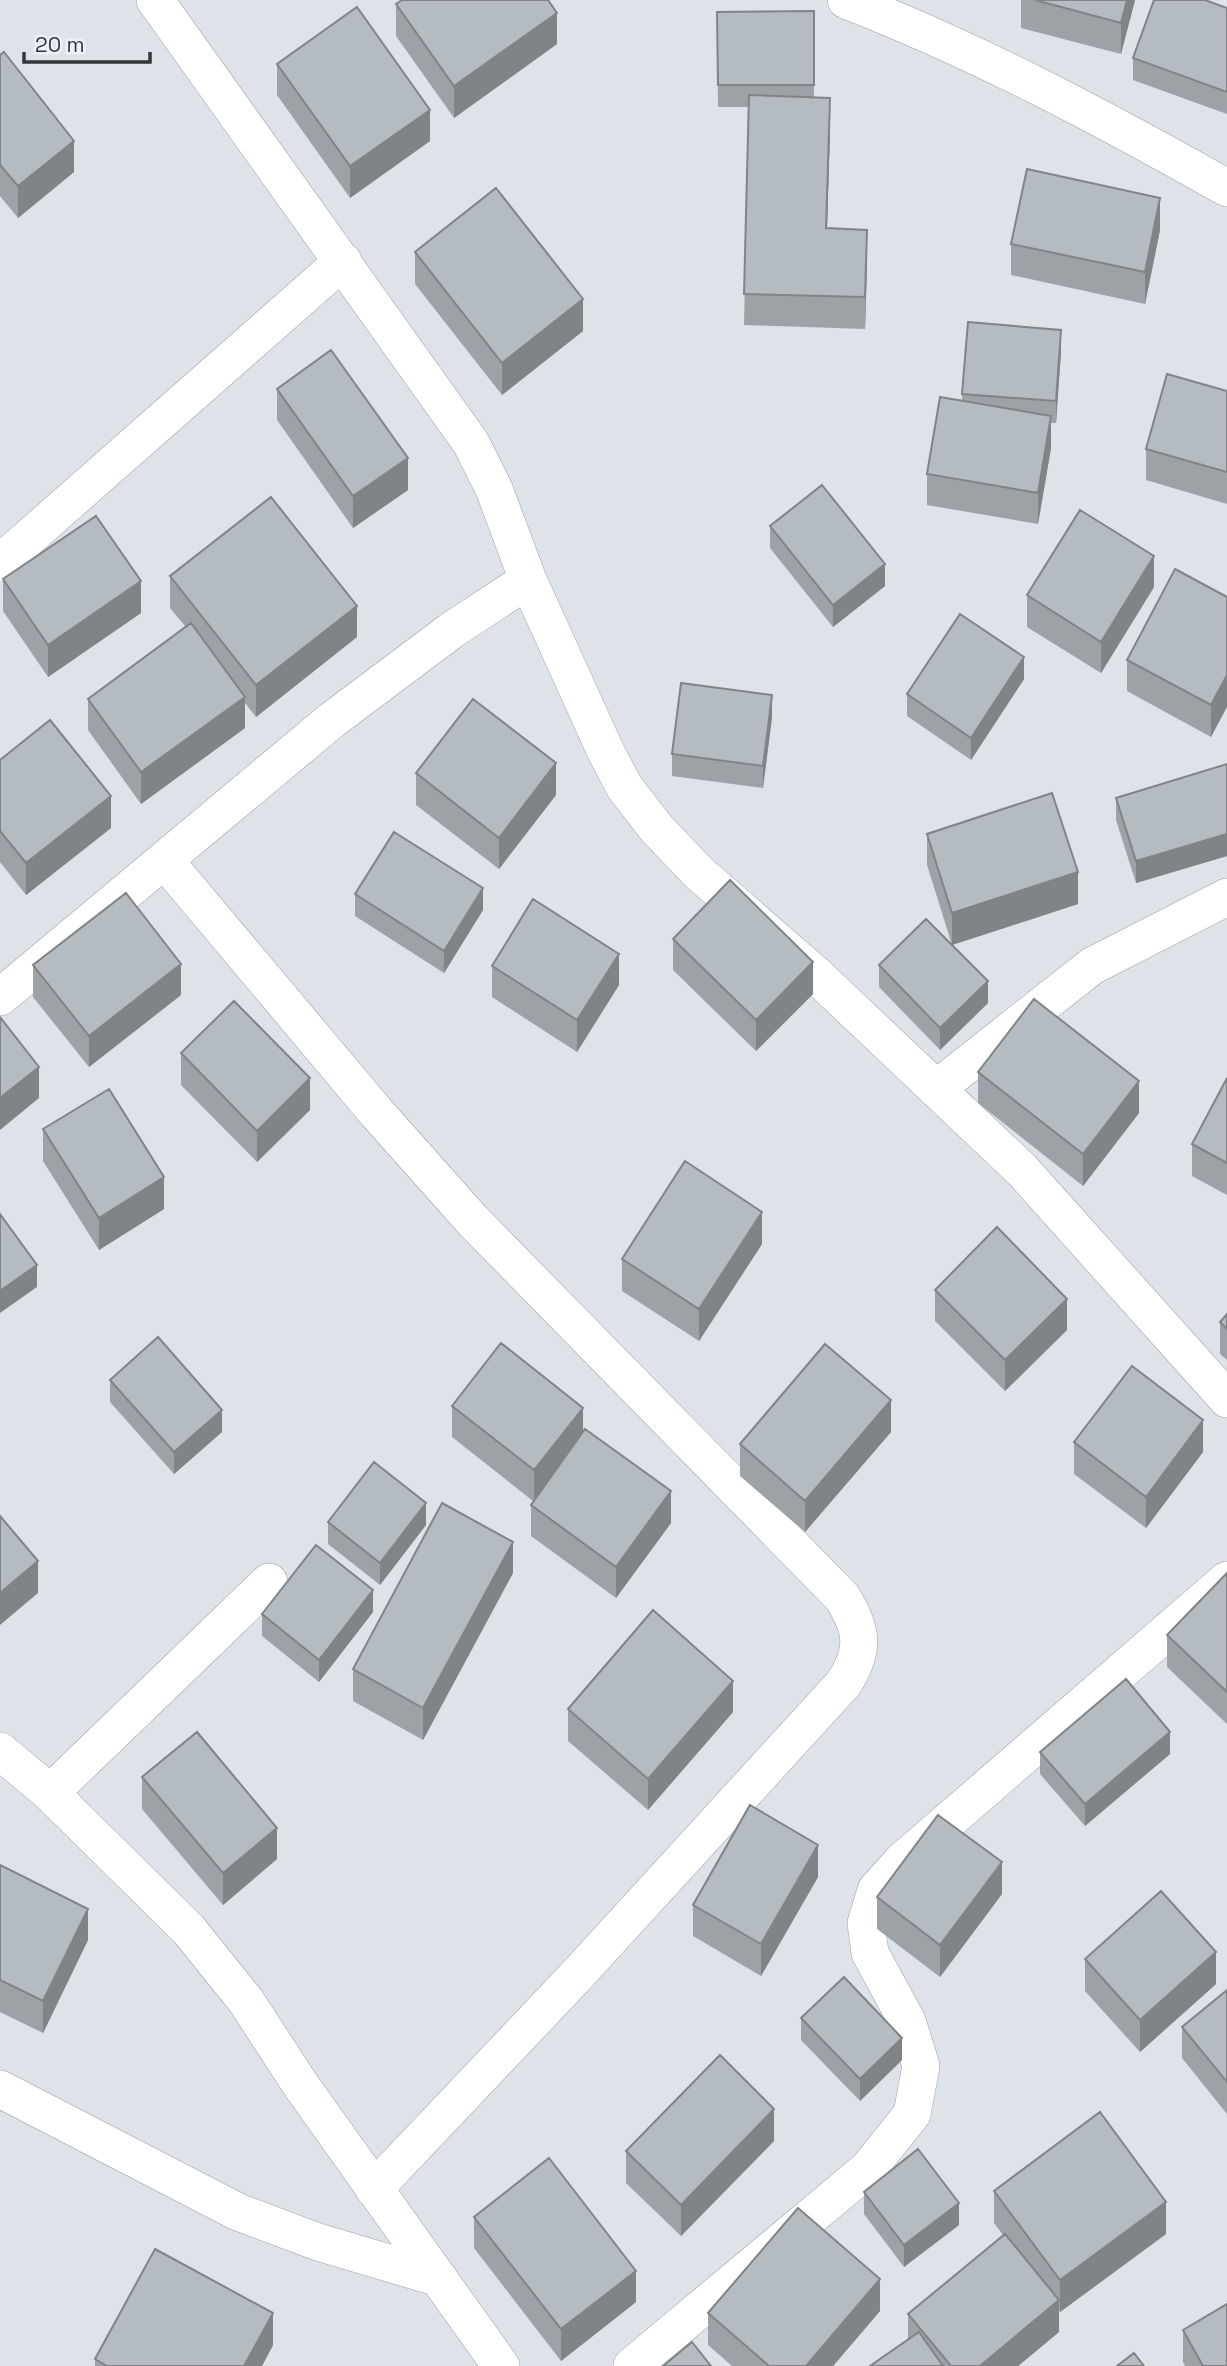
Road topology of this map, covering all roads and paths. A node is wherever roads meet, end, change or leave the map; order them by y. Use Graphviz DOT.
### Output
graph roads {
  1 [pos="155,0"];
  2 [pos="846,0"];
  3 [pos="1227,188"];
  4 [pos="343,261"];
  5 [pos="0,563"];
  6 [pos="528,580"];
  7 [pos="166,862"];
  8 [pos="1227,897"];
  9 [pos="0,997"];
  10 [pos="936,1089"];
  11 [pos="1227,1399"];
  12 [pos="1227,1580"];
  13 [pos="269,1583"];
  14 [pos="0,1751"];
  15 [pos="50,1793"];
  16 [pos="0,2090"];
  17 [pos="374,2189"];
  18 [pos="439,2278"];
  19 [pos="502,2366"];
  20 [pos="632,2366"];
  1 -- 4 [label="street"];
  2 -- 3 [label="street"];
  4 -- 5 [label="street"];
  4 -- 6 [label="street"];
  6 -- 7 [label="street"];
  6 -- 10 [label="street"];
  7 -- 9 [label="street"];
  7 -- 17 [label="street"];
  8 -- 10 [label="street"];
  10 -- 11 [label="street"];
  12 -- 20 [label="street"];
  13 -- 15 [label="street"];
  14 -- 15 [label="street"];
  15 -- 17 [label="street"];
  16 -- 18 [label="street"];
  17 -- 18 [label="street"];
  18 -- 19 [label="street"];
}
